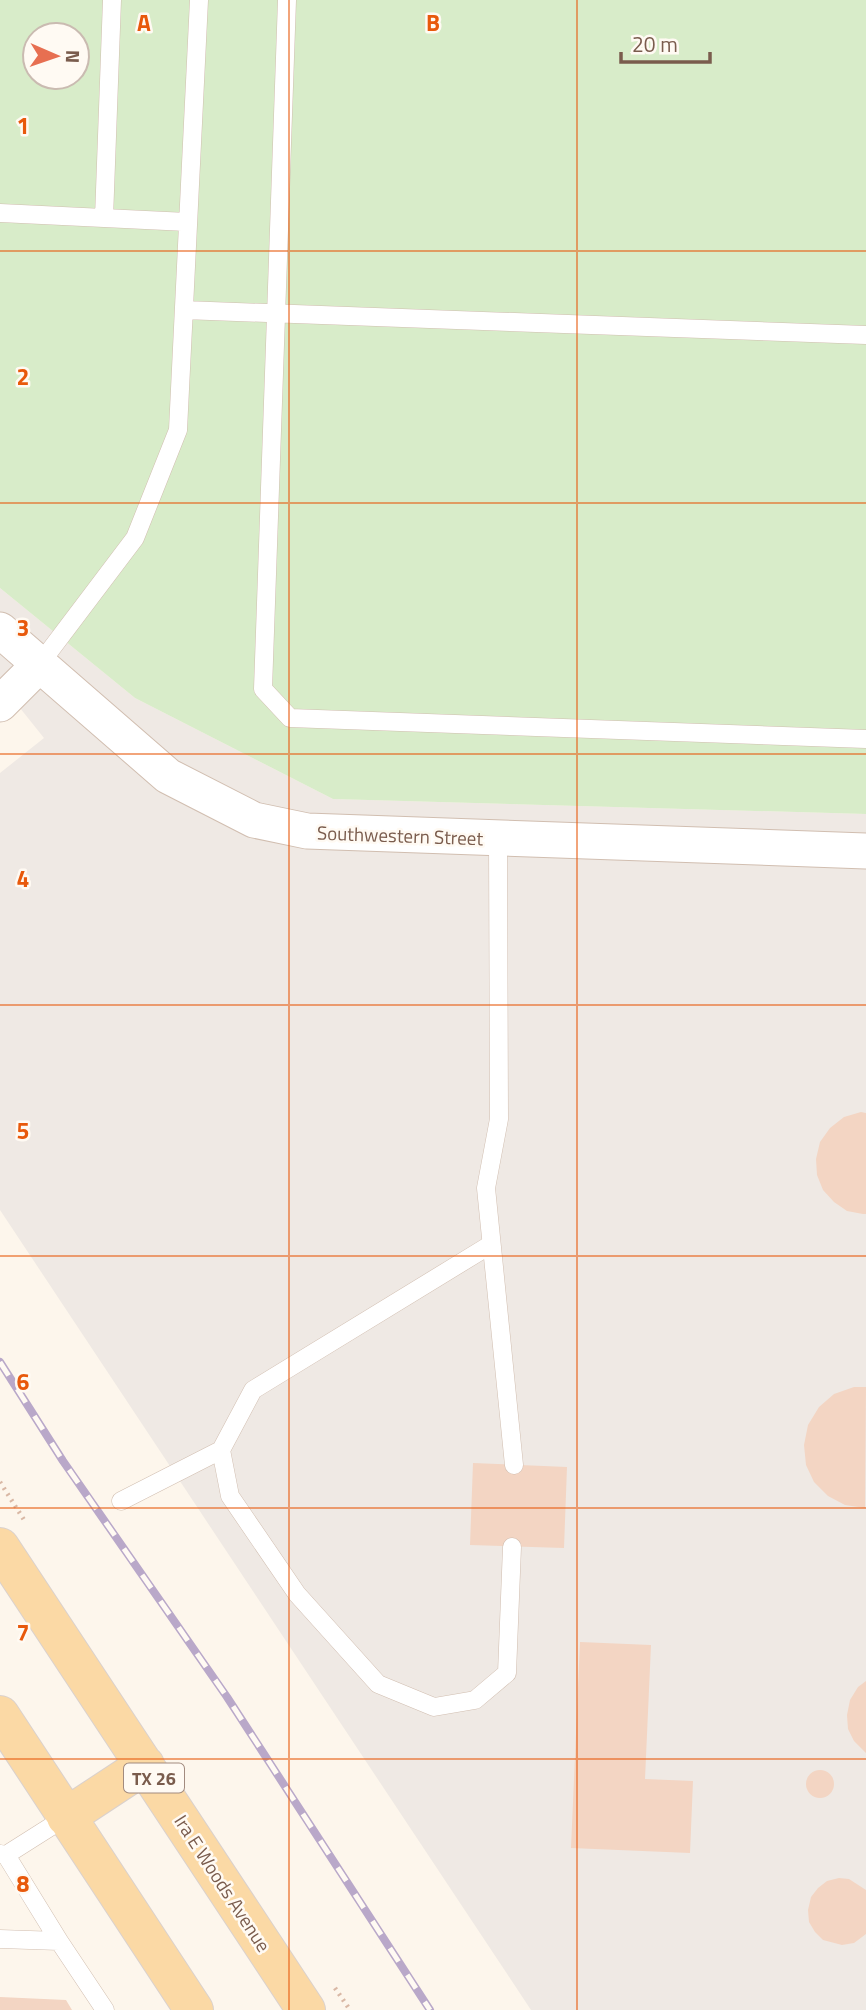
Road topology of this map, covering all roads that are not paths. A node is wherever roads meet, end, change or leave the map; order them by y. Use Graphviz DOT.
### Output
graph roads {
  1 [pos="112,0"];
  2 [pos="199,0"];
  3 [pos="287,0"];
  4 [pos="0,213"];
  5 [pos="104,219"];
  6 [pos="187,222"];
  7 [pos="184,310"];
  8 [pos="275,315"];
  9 [pos="866,335"];
  10 [pos="0,630"];
  11 [pos="38,665"];
  12 [pos="0,705"];
  13 [pos="866,739"];
  14 [pos="498,838"];
  15 [pos="866,851"];
  16 [pos="490,1245"];
  17 [pos="221,1450"];
  18 [pos="514,1465"];
  19 [pos="121,1501"];
  20 [pos="0,1547"];
  21 [pos="512,1547"];
  22 [pos="0,1715"];
  23 [pos="145,1765"];
  24 [pos="66,1817"];
  25 [pos="3,1855"];
  26 [pos="0,1939"];
  27 [pos="59,1941"];
  28 [pos="105,2010"];
  29 [pos="194,2010"];
  30 [pos="306,2010"];
  1 -- 5 [label="lane"];
  2 -- 6 [label="lane"];
  3 -- 8 [label="lane"];
  4 -- 5 [label="lane"];
  5 -- 6 [label="lane"];
  6 -- 7 [label="lane"];
  7 -- 8 [label="lane"];
  7 -- 11 [label="lane"];
  8 -- 9 [label="lane"];
  8 -- 13 [label="lane"];
  10 -- 11 [label="street, Southwestern Street"];
  11 -- 12 [label="street"];
  11 -- 14 [label="street, Southwestern Street"];
  14 -- 15 [label="street, Southwestern Street"];
  14 -- 16 [label="lane"];
  16 -- 17 [label="lane"];
  16 -- 18 [label="lane"];
  17 -- 19 [label="lane"];
  17 -- 21 [label="lane"];
  20 -- 23 [label="main road, Ira E Woods Avenue / TX 26"];
  22 -- 24 [label="main road"];
  23 -- 24 [label="main road"];
  23 -- 30 [label="main road, Ira E Woods Avenue / TX 26"];
  24 -- 25 [label="lane"];
  24 -- 29 [label="main road"];
  25 -- 27 [label="lane"];
  26 -- 27 [label="lane"];
  27 -- 28 [label="lane"];
}
